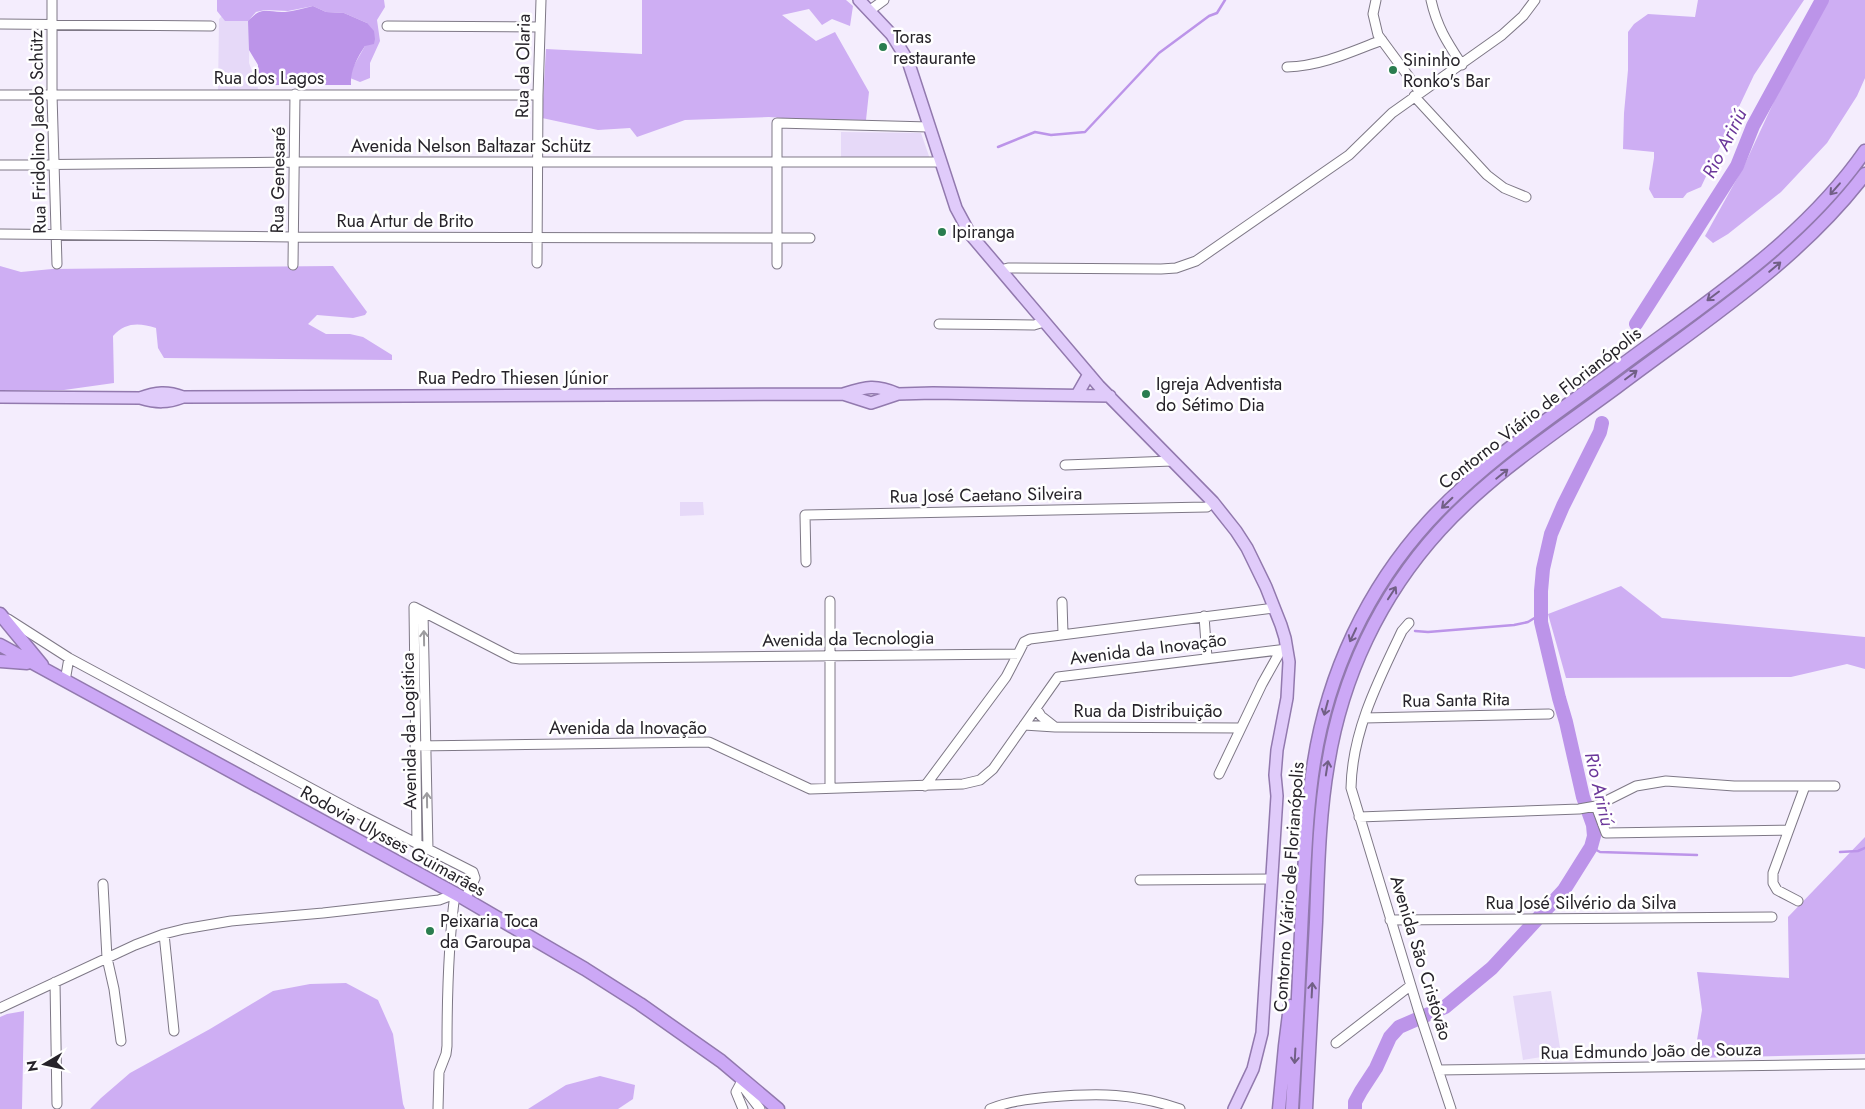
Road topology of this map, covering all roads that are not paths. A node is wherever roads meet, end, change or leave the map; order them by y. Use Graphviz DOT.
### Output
graph roads {
  1 [pos="52,0"];
  2 [pos="541,0"];
  3 [pos="859,0"];
  4 [pos="884,0"];
  5 [pos="1376,0"];
  6 [pos="1430,0"];
  7 [pos="1535,0"];
  8 [pos="869,11"];
  9 [pos="52,23"];
  10 [pos="0,24"];
  11 [pos="211,26"];
  12 [pos="387,26"];
  13 [pos="540,27"];
  14 [pos="1382,40"];
  15 [pos="1462,65"];
  16 [pos="1288,67"];
  17 [pos="295,94"];
  18 [pos="538,94"];
  19 [pos="1417,94"];
  20 [pos="0,95"];
  21 [pos="52,95"];
  22 [pos="929,127"];
  23 [pos="1865,151"];
  24 [pos="294,162"];
  25 [pos="941,162"];
  26 [pos="538,163"];
  27 [pos="777,163"];
  28 [pos="0,165"];
  29 [pos="54,165"];
  30 [pos="1865,174"];
  31 [pos="1526,197"];
  32 [pos="0,234"];
  33 [pos="57,234"];
  34 [pos="293,237"];
  35 [pos="537,238"];
  36 [pos="777,238"];
  37 [pos="810,238"];
  38 [pos="537,263"];
  39 [pos="57,264"];
  40 [pos="777,264"];
  41 [pos="293,265"];
  42 [pos="1000,270"];
  43 [pos="1044,322"];
  44 [pos="938,324"];
  45 [pos="1088,374"];
  46 [pos="863,388"];
  47 [pos="843,394"];
  48 [pos="884,394"];
  49 [pos="1077,395"];
  50 [pos="1110,396"];
  51 [pos="0,397"];
  52 [pos="862,400"];
  53 [pos="1172,461"];
  54 [pos="1065,465"];
  55 [pos="1213,502"];
  56 [pos="806,562"];
  57 [pos="830,601"];
  58 [pos="1062,602"];
  59 [pos="414,608"];
  60 [pos="1274,608"];
  61 [pos="423,613"];
  62 [pos="2,615"];
  63 [pos="1204,616"];
  64 [pos="1409,623"];
  65 [pos="1063,634"];
  66 [pos="0,645"];
  67 [pos="1284,649"];
  68 [pos="1014,653"];
  69 [pos="997,654"];
  70 [pos="830,656"];
  71 [pos="69,658"];
  72 [pos="1208,658"];
  73 [pos="0,661"];
  74 [pos="33,663"];
  75 [pos="47,671"];
  76 [pos="1006,674"];
  77 [pos="65,681"];
  78 [pos="1036,708"];
  79 [pos="1549,714"];
  80 [pos="1364,718"];
  81 [pos="1024,724"];
  82 [pos="1055,727"];
  83 [pos="1240,728"];
  84 [pos="415,746"];
  85 [pos="426,746"];
  86 [pos="1219,774"];
  87 [pos="925,786"];
  88 [pos="1805,786"];
  89 [pos="1835,786"];
  90 [pos="830,788"];
  91 [pos="1594,806"];
  92 [pos="1359,817"];
  93 [pos="1788,830"];
  94 [pos="416,843"];
  95 [pos="428,849"];
  96 [pos="1271,879"];
  97 [pos="1140,880"];
  98 [pos="103,884"];
  99 [pos="460,896"];
  100 [pos="1798,901"];
  101 [pos="1772,917"];
  102 [pos="1390,920"];
  103 [pos="164,934"];
  104 [pos="106,958"];
  105 [pos="1300,967"];
  106 [pos="55,982"];
  107 [pos="1410,986"];
  108 [pos="0,1008"];
  109 [pos="174,1031"];
  110 [pos="121,1041"];
  111 [pos="1336,1043"];
  112 [pos="1865,1064"];
  113 [pos="1438,1070"];
  114 [pos="743,1079"];
  115 [pos="57,1104"];
  116 [pos="438,1109"];
  117 [pos="744,1109"];
  118 [pos="760,1109"];
  119 [pos="778,1109"];
  120 [pos="990,1109"];
  121 [pos="1180,1109"];
  122 [pos="1234,1109"];
  123 [pos="1279,1109"];
  124 [pos="1292,1109"];
  125 [pos="1306,1109"];
  126 [pos="1451,1109"];
  1 -- 9 [label="street, Rua Fridolino Jacob Schütz"];
  2 -- 13 [label="street, Rua da Olaria"];
  3 -- 8 [label="main road"];
  4 -- 8 [label="street"];
  5 -- 14 [label="street"];
  6 -- 15 [label="street"];
  7 -- 15 [label="street"];
  8 -- 22 [label="main road"];
  9 -- 10 [label="street"];
  9 -- 11 [label="street"];
  9 -- 21 [label="street, Rua Fridolino Jacob Schütz"];
  12 -- 13 [label="street"];
  13 -- 18 [label="street, Rua da Olaria"];
  14 -- 16 [label="street"];
  14 -- 19 [label="street"];
  15 -- 19 [label="street"];
  17 -- 18 [label="street, Rua dos Lagos"];
  17 -- 21 [label="street, Rua dos Lagos"];
  17 -- 24 [label="street, Rua Genesaré"];
  18 -- 26 [label="street, Rua da Olaria"];
  19 -- 31 [label="street"];
  19 -- 42 [label="street"];
  20 -- 21 [label="street, Rua dos Lagos"];
  21 -- 29 [label="street, Rua Fridolino Jacob Schütz"];
  22 -- 25 [label="main road"];
  22 -- 27 [label="street"];
  23 -- 105 [label="highway, Contorno Viário de Florianópolis, one-way"];
  24 -- 26 [label="street, Avenida Nelson Baltazar Schütz"];
  24 -- 29 [label="street, Avenida Nelson Baltazar Schütz"];
  24 -- 34 [label="street, Rua Genesaré"];
  25 -- 27 [label="street, Avenida Nelson Baltazar Schütz"];
  25 -- 42 [label="main road"];
  26 -- 27 [label="street, Avenida Nelson Baltazar Schütz"];
  26 -- 35 [label="street, Rua da Olaria"];
  27 -- 36 [label="street"];
  28 -- 29 [label="street, Avenida Nelson Baltazar Schütz"];
  29 -- 33 [label="street, Rua Fridolino Jacob Schütz"];
  125 -- 30 [label="highway, Contorno Viário de Florianópolis, one-way"];
  32 -- 33 [label="street, Rua Artur de Brito"];
  33 -- 34 [label="street, Rua Artur de Brito"];
  33 -- 39 [label="street, Rua Fridolino Jacob Schütz"];
  34 -- 35 [label="street, Rua Artur de Brito"];
  34 -- 41 [label="street, Rua Genesaré"];
  35 -- 36 [label="street, Rua Artur de Brito"];
  35 -- 38 [label="street, Rua da Olaria"];
  36 -- 37 [label="street, Rua Artur de Brito"];
  36 -- 40 [label="street"];
  42 -- 43 [label="main road"];
  43 -- 44 [label="street"];
  43 -- 45 [label="main road"];
  45 -- 49 [label="main road"];
  45 -- 50 [label="main road"];
  46 -- 47 [label="main road, Rua Pedro Thiesen Júnior"];
  46 -- 48 [label="main road, Rua Pedro Thiesen Júnior"];
  46 -- 52 [label="main road"];
  47 -- 51 [label="main road, Rua Pedro Thiesen Júnior"];
  47 -- 52 [label="main road, Rua Pedro Thiesen Júnior"];
  48 -- 49 [label="main road, Rua Pedro Thiesen Júnior"];
  48 -- 52 [label="main road, Rua Pedro Thiesen Júnior"];
  49 -- 50 [label="main road, Rua Pedro Thiesen Júnior"];
  50 -- 53 [label="main road"];
  53 -- 54 [label="street"];
  53 -- 55 [label="main road"];
  55 -- 56 [label="street, Rua José Caetano Silveira"];
  55 -- 60 [label="main road"];
  57 -- 70 [label="street"];
  58 -- 65 [label="street"];
  59 -- 61 [label="street, Avenida da Tecnologia"];
  59 -- 84 [label="street, Avenida da Logística"];
  60 -- 63 [label="street"];
  60 -- 67 [label="main road"];
  61 -- 70 [label="street, Avenida da Tecnologia"];
  85 -- 61 [label="street, Avenida da Logística, one-way"];
  62 -- 71 [label="street"];
  62 -- 75 [label="highway"];
  63 -- 65 [label="street"];
  63 -- 72 [label="street"];
  64 -- 80 [label="street, Avenida São Cristóvão"];
  65 -- 68 [label="street"];
  66 -- 74 [label="highway, Rodovia Ulysses Guimarães"];
  67 -- 72 [label="street, Avenida da Inovação"];
  67 -- 83 [label="street"];
  67 -- 96 [label="main road"];
  68 -- 69 [label="street, Avenida da Tecnologia"];
  68 -- 76 [label="street"];
  69 -- 70 [label="street, Avenida da Tecnologia"];
  69 -- 76 [label="street"];
  70 -- 90 [label="street"];
  71 -- 77 [label="street"];
  71 -- 94 [label="street"];
  72 -- 78 [label="street, Avenida da Inovação"];
  73 -- 74 [label="highway"];
  74 -- 75 [label="highway, Rodovia Ulysses Guimarães"];
  75 -- 77 [label="highway, Rodovia Ulysses Guimarães"];
  76 -- 87 [label="street"];
  77 -- 99 [label="highway, Rodovia Ulysses Guimarães"];
  78 -- 81 [label="street, Avenida da Inovação"];
  78 -- 82 [label="street, Rua da Distribuição"];
  79 -- 80 [label="street, Rua Santa Rita"];
  80 -- 92 [label="street, Avenida São Cristóvão"];
  81 -- 82 [label="street, Rua da Distribuição"];
  81 -- 87 [label="street, Avenida da Inovação"];
  82 -- 83 [label="street, Rua da Distribuição"];
  83 -- 86 [label="street"];
  84 -- 85 [label="street, Avenida da Inovação"];
  84 -- 94 [label="street, Avenida da Logística"];
  85 -- 90 [label="street, Avenida da Inovação"];
  95 -- 85 [label="street, Avenida da Logística, one-way"];
  87 -- 90 [label="street, Avenida da Inovação"];
  88 -- 89 [label="street"];
  88 -- 91 [label="street"];
  88 -- 93 [label="street"];
  91 -- 92 [label="street"];
  91 -- 93 [label="street"];
  92 -- 102 [label="street, Avenida São Cristóvão"];
  93 -- 100 [label="street"];
  94 -- 95 [label="street"];
  95 -- 99 [label="street"];
  96 -- 97 [label="street"];
  96 -- 122 [label="main road"];
  98 -- 104 [label="street"];
  99 -- 103 [label="street"];
  99 -- 114 [label="highway, Rodovia Ulysses Guimarães"];
  99 -- 116 [label="street"];
  101 -- 102 [label="street, Rua José Silvério da Silva"];
  102 -- 107 [label="street, Avenida São Cristóvão"];
  103 -- 104 [label="street"];
  103 -- 109 [label="street"];
  104 -- 106 [label="street"];
  104 -- 110 [label="street"];
  105 -- 123 [label="highway"];
  105 -- 124 [label="highway, Contorno Viário de Florianópolis, one-way"];
  106 -- 108 [label="street"];
  106 -- 115 [label="street"];
  107 -- 111 [label="street"];
  107 -- 113 [label="street, Avenida São Cristóvão"];
  112 -- 113 [label="street, Rua Edmundo João de Souza"];
  113 -- 126 [label="street, Avenida São Cristóvão"];
  114 -- 117 [label="street"];
  114 -- 118 [label="street"];
  114 -- 119 [label="highway, Rodovia Ulysses Guimarães"];
  120 -- 121 [label="street"];
}
